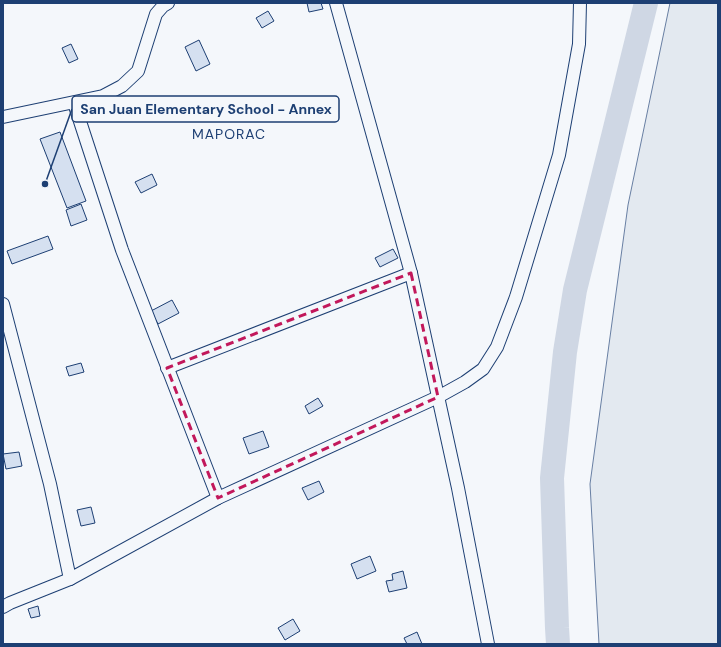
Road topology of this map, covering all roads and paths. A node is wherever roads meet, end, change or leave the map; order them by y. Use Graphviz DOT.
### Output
graph roads {
  1 [pos="168,3"];
  2 [pos="336,3"];
  3 [pos="580,3"];
  4 [pos="74,103"];
  5 [pos="3,117"];
  6 [pos="411,273"];
  7 [pos="3,304"];
  8 [pos="167,368"];
  9 [pos="438,397"];
  10 [pos="218,498"];
  11 [pos="70,579"];
  12 [pos="3,607"];
  13 [pos="488,644"];
  1 -- 4 [label="street"];
  2 -- 6 [label="street"];
  3 -- 9 [label="street"];
  4 -- 5 [label="street"];
  4 -- 8 [label="street"];
  6 -- 8 [label="street"];
  6 -- 9 [label="street"];
  7 -- 11 [label="street"];
  8 -- 10 [label="street"];
  9 -- 10 [label="street"];
  9 -- 13 [label="street"];
  10 -- 11 [label="street"];
  11 -- 12 [label="street"];
}
